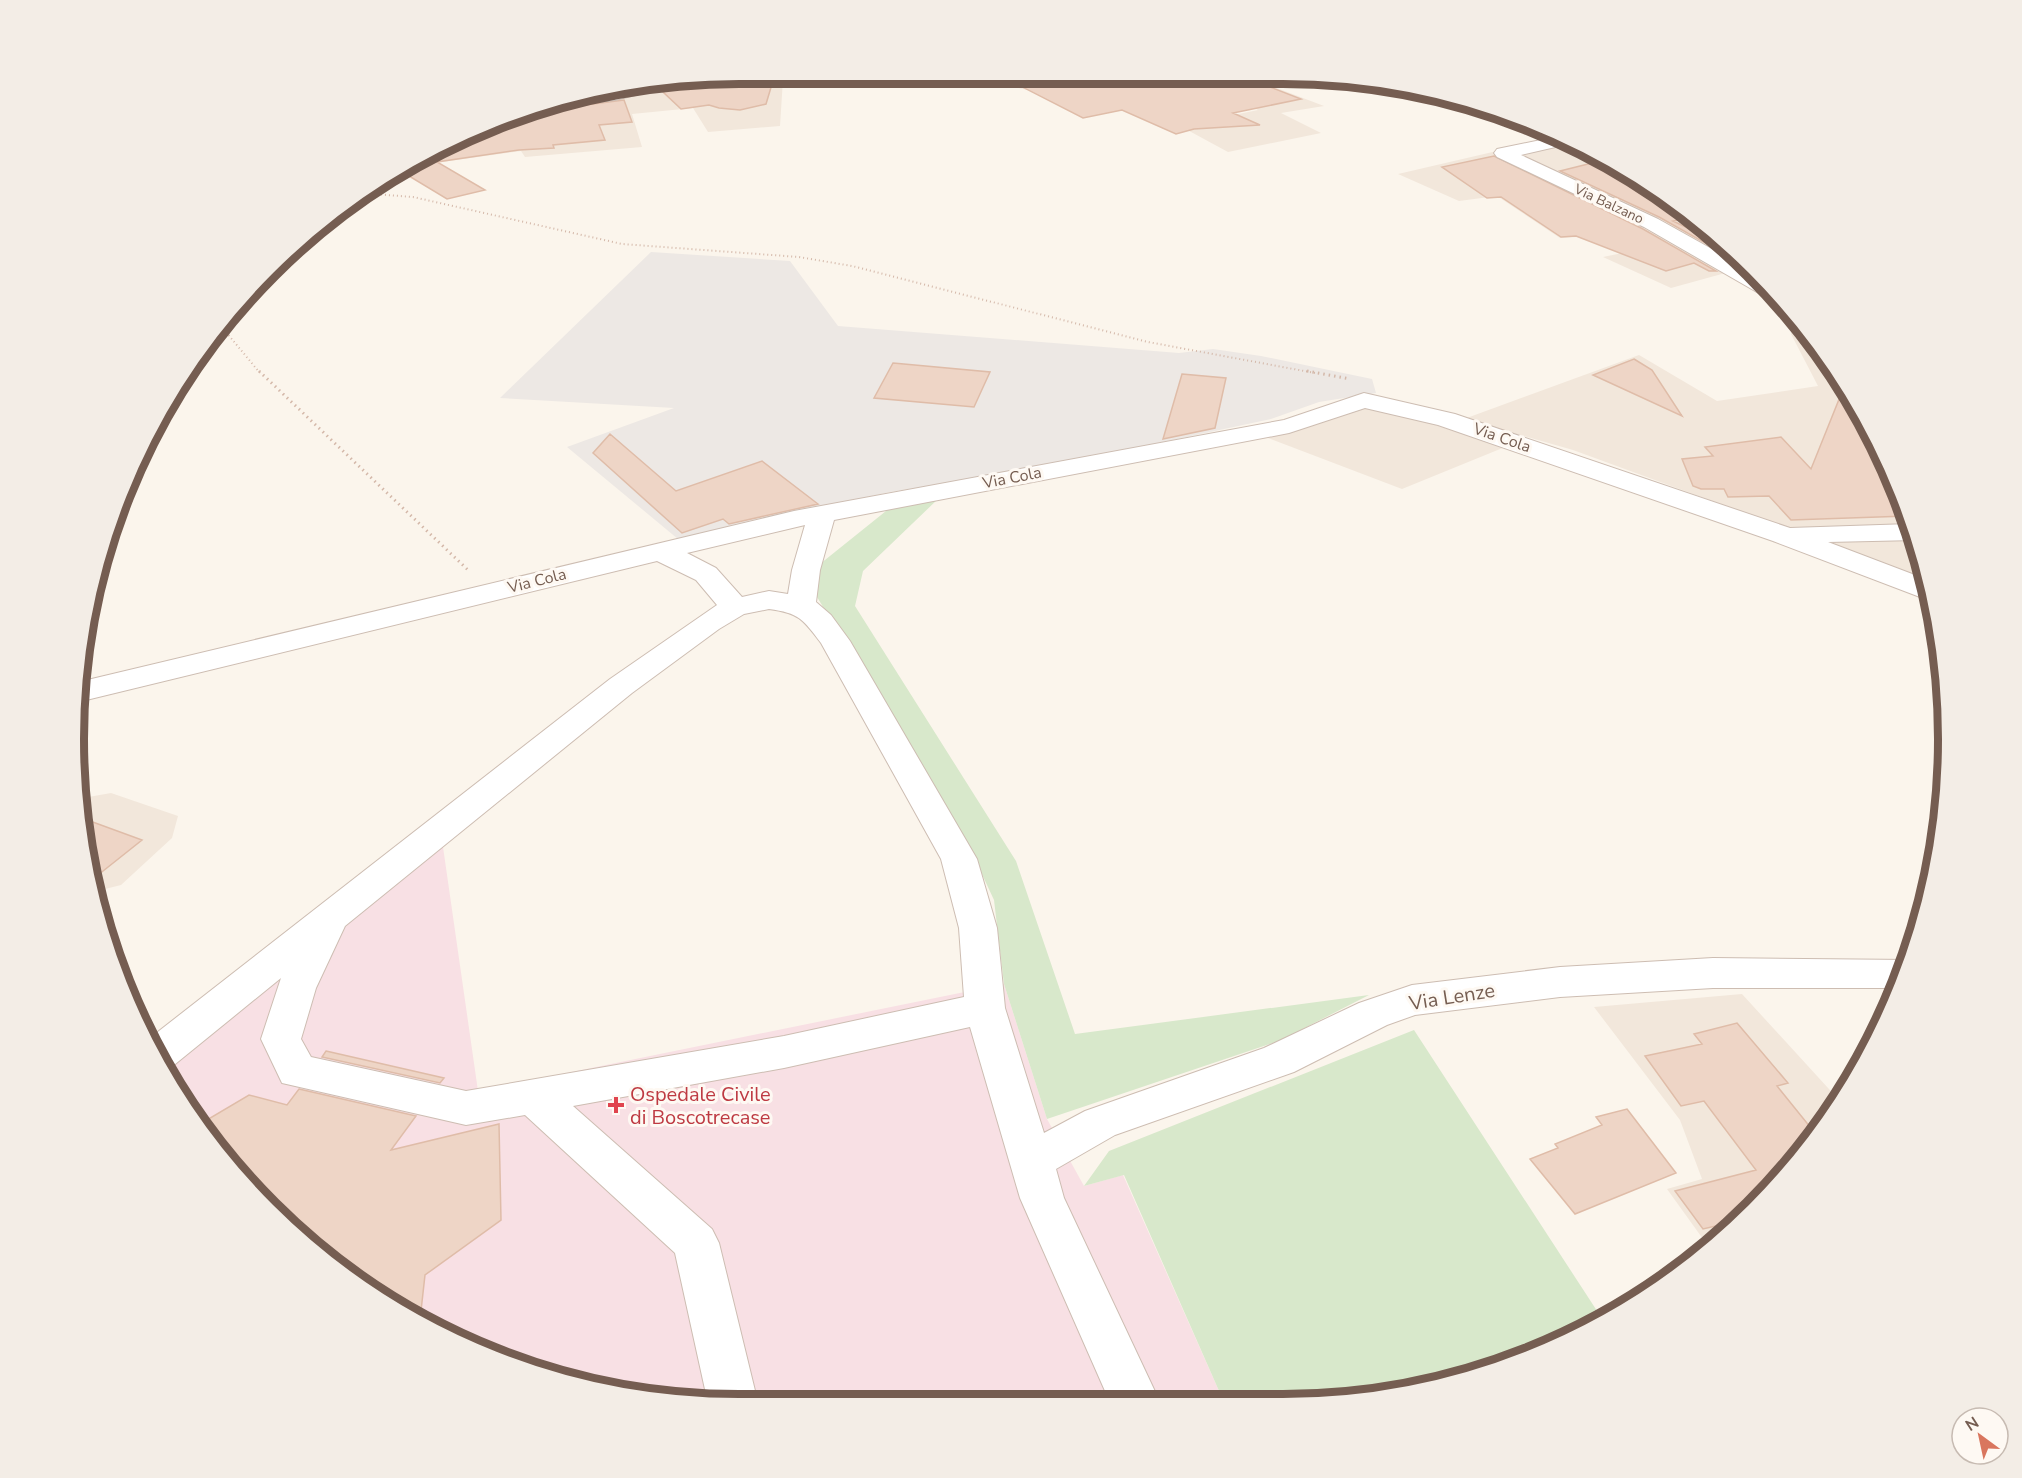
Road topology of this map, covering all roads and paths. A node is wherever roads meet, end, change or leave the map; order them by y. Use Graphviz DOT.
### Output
graph roads {
  1 [pos="1553,143"];
  2 [pos="375,194"];
  3 [pos="1747,277"];
  4 [pos="226,332"];
  5 [pos="1364,400"];
  6 [pos="822,514"];
  7 [pos="1904,532"];
  8 [pos="1783,535"];
  9 [pos="660,551"];
  10 [pos="471,572"];
  11 [pos="1920,587"];
  12 [pos="801,604"];
  13 [pos="735,607"];
  14 [pos="86,690"];
  15 [pos="330,918"];
  16 [pos="1894,974"];
  17 [pos="985,1008"];
  18 [pos="164,1050"];
  19 [pos="533,1096"];
  20 [pos="1032,1161"];
  21 [pos="731,1394"];
  22 [pos="1131,1394"];
  1 -- 3 [label="street, Via Balzano"];
  2 -- 5 [label="path"];
  4 -- 10 [label="path"];
  5 -- 6 [label="street, Via Cola"];
  5 -- 8 [label="street, Via Cola"];
  6 -- 9 [label="street, Via Cola"];
  6 -- 12 [label="street"];
  7 -- 8 [label="street"];
  8 -- 11 [label="street, Via Cola"];
  9 -- 13 [label="street"];
  9 -- 14 [label="street, Via Cola"];
  12 -- 13 [label="street"];
  12 -- 17 [label="street"];
  13 -- 15 [label="street"];
  15 -- 18 [label="street"];
  15 -- 19 [label="street"];
  16 -- 20 [label="street, Via Lenze"];
  17 -- 19 [label="street"];
  17 -- 20 [label="street"];
  19 -- 21 [label="street"];
  20 -- 22 [label="street"];
}
